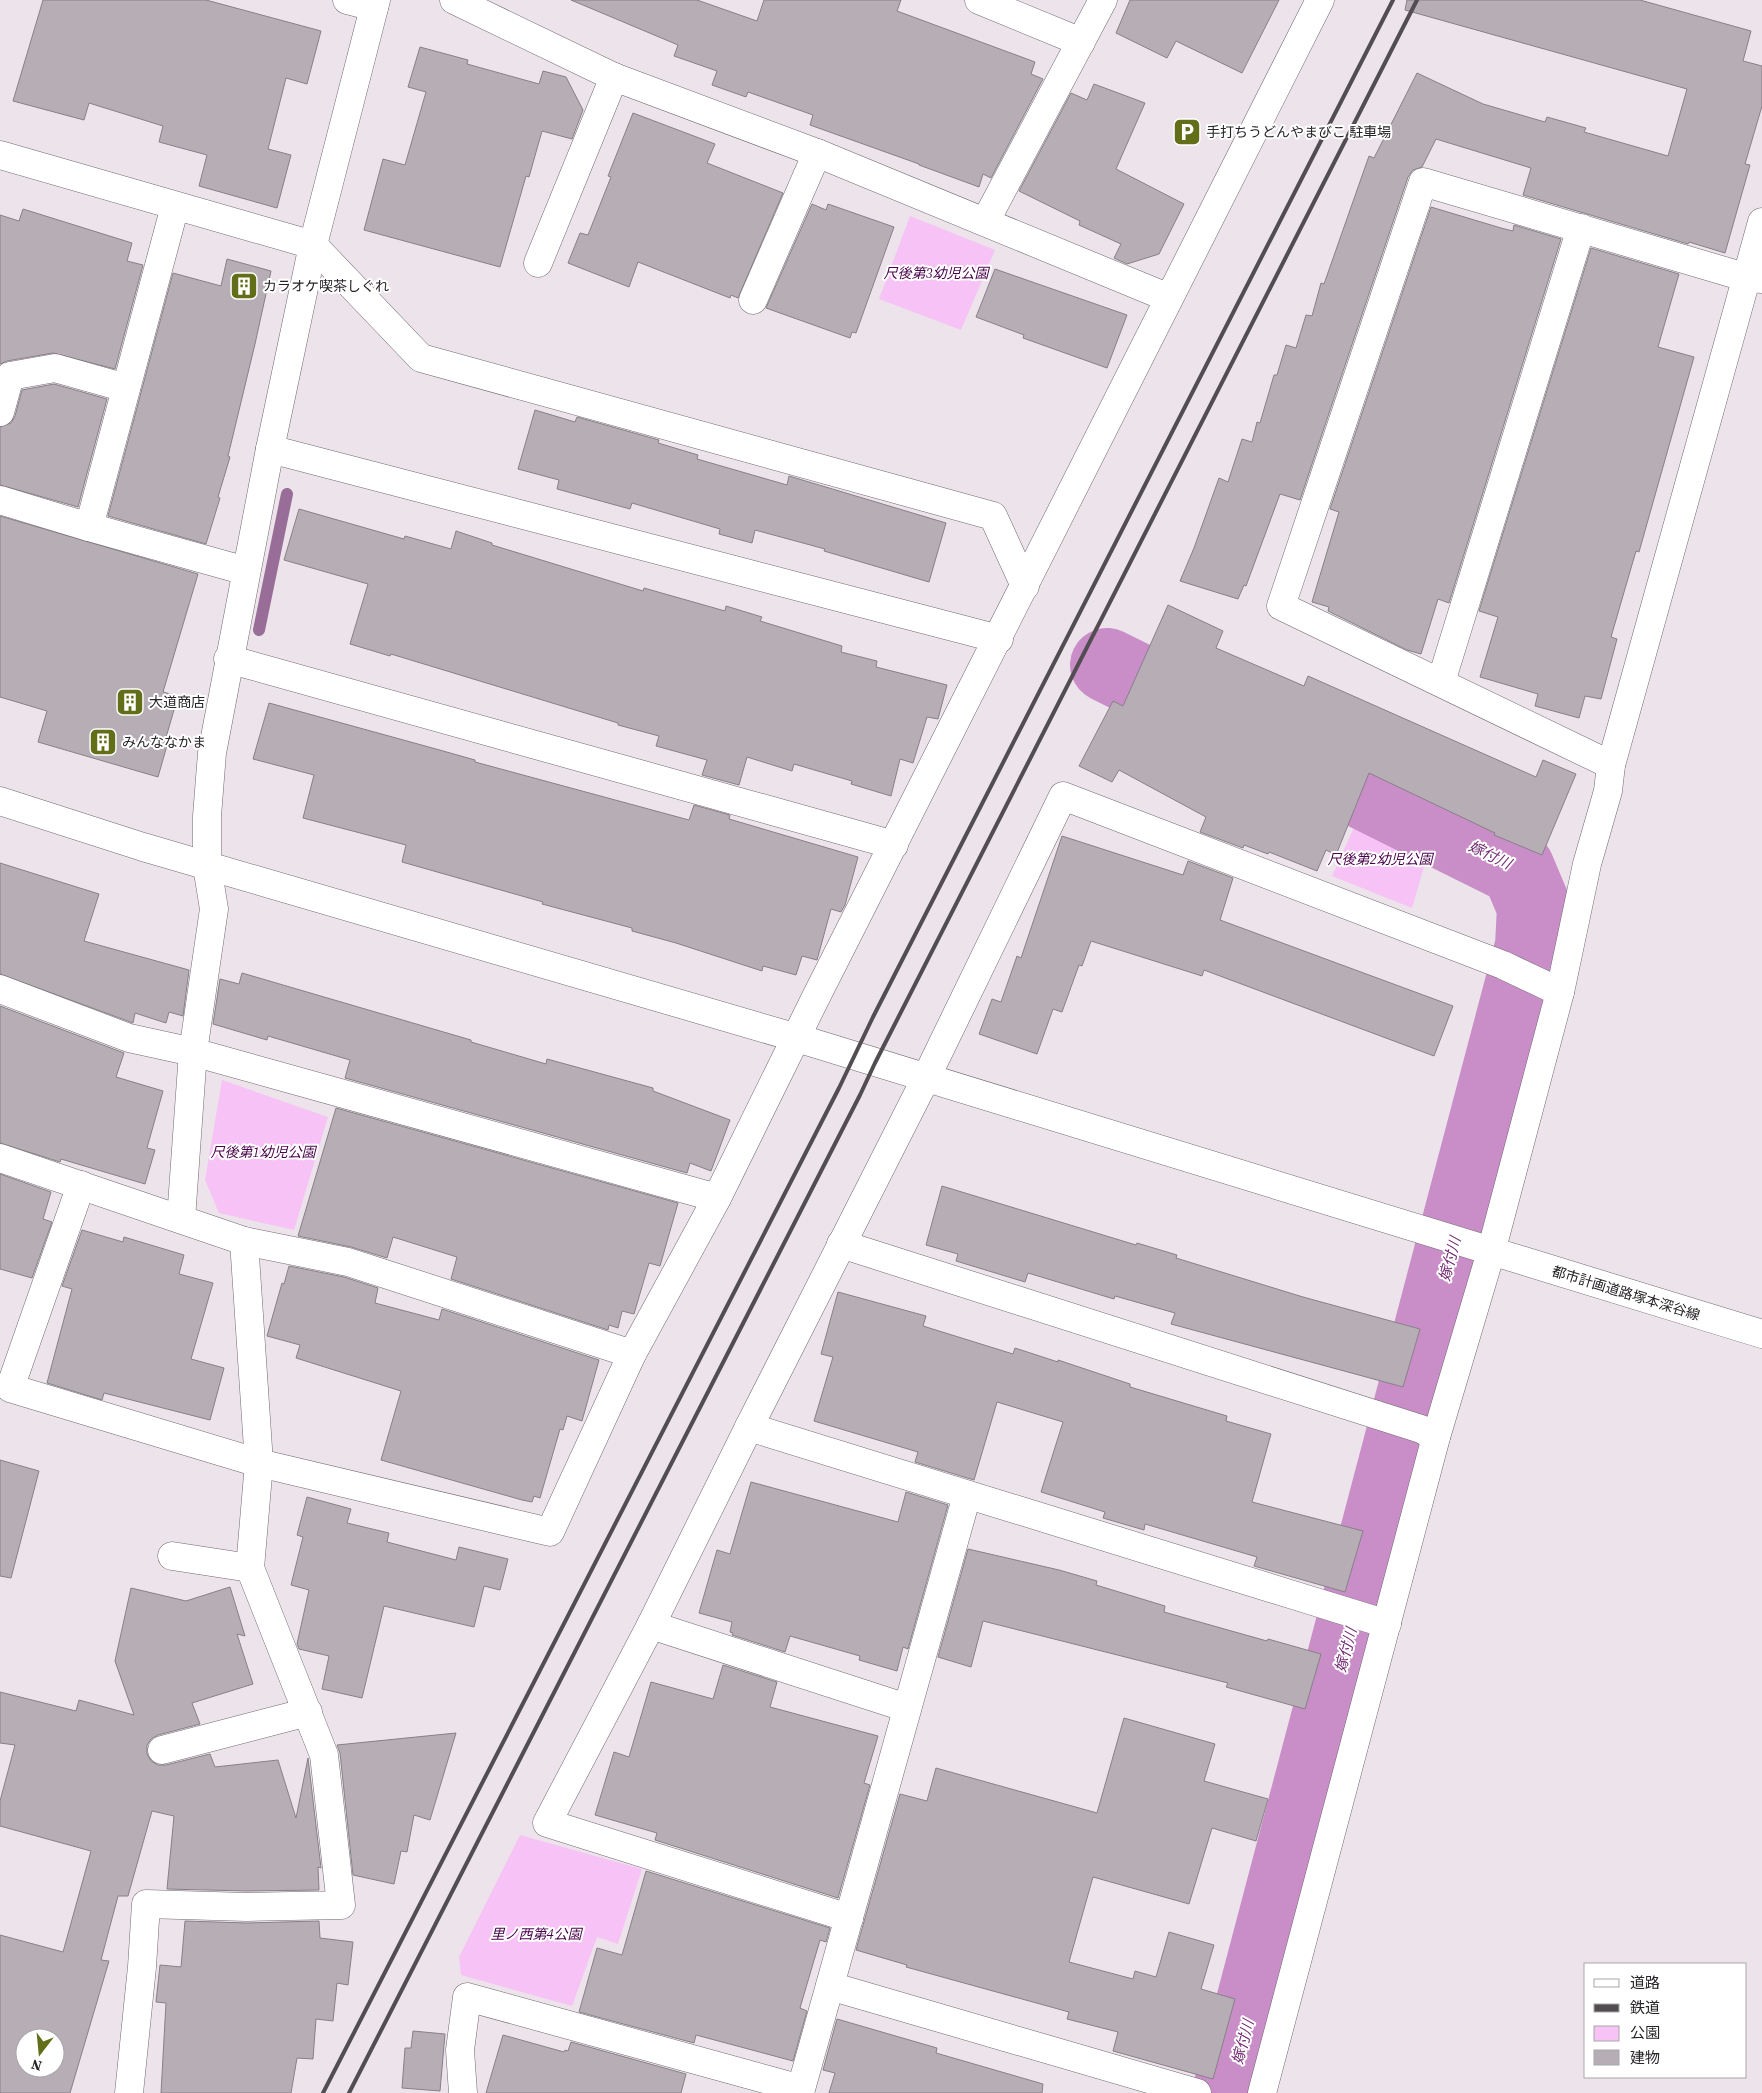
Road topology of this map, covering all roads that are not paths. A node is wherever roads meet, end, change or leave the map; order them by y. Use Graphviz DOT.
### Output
graph roads {
  1 [pos="348,0"];
  2 [pos="454,0"];
  3 [pos="979,0"];
  4 [pos="1103,0"];
  5 [pos="1320,0"];
  6 [pos="375,3"];
  7 [pos="1081,42"];
  8 [pos="614,77"];
  9 [pos="817,152"];
  10 [pos="0,155"];
  11 [pos="175,206"];
  12 [pos="985,222"];
  13 [pos="1762,222"];
  14 [pos="1581,228"];
  15 [pos="313,246"];
  16 [pos="538,263"];
  17 [pos="1755,279"];
  18 [pos="1169,298"];
  19 [pos="753,300"];
  20 [pos="126,388"];
  21 [pos="0,412"];
  22 [pos="270,449"];
  23 [pos="0,500"];
  24 [pos="89,527"];
  25 [pos="246,571"];
  26 [pos="1025,586"];
  27 [pos="999,639"];
  28 [pos="228,659"];
  29 [pos="1441,682"];
  30 [pos="1611,765"];
  31 [pos="0,801"];
  32 [pos="894,845"];
  33 [pos="207,866"];
  34 [pos="0,989"];
  35 [pos="1560,992"];
  36 [pos="797,1038"];
  37 [pos="193,1052"];
  38 [pos="926,1078"];
  39 [pos="0,1158"];
  40 [pos="81,1185"];
  41 [pos="717,1198"];
  42 [pos="180,1219"];
  43 [pos="244,1241"];
  44 [pos="841,1244"];
  45 [pos="1491,1252"];
  46 [pos="1762,1334"];
  47 [pos="632,1354"];
  48 [pos="748,1427"];
  49 [pos="1436,1437"];
  50 [pos="259,1462"];
  51 [pos="967,1495"];
  52 [pos="172,1556"];
  53 [pos="250,1568"];
  54 [pos="1387,1624"];
  55 [pos="651,1625"];
  56 [pos="907,1708"];
  57 [pos="308,1712"];
  58 [pos="162,1750"];
  59 [pos="849,1918"];
  60 [pos="830,1986"];
  61 [pos="129,2093"];
  62 [pos="463,2093"];
  63 [pos="1197,2093"];
  64 [pos="1262,2093"];
  1 -- 6 [label="street"];
  2 -- 8 [label="street"];
  3 -- 7 [label="street"];
  4 -- 7 [label="street"];
  5 -- 18 [label="street"];
  6 -- 15 [label="street"];
  7 -- 12 [label="street"];
  8 -- 9 [label="street"];
  8 -- 16 [label="street"];
  9 -- 12 [label="street"];
  9 -- 19 [label="street"];
  10 -- 11 [label="street"];
  11 -- 15 [label="street"];
  11 -- 20 [label="street"];
  12 -- 18 [label="street"];
  13 -- 17 [label="street"];
  14 -- 17 [label="street"];
  14 -- 29 [label="street"];
  14 -- 29 [label="street"];
  15 -- 22 [label="street"];
  15 -- 26 [label="street"];
  17 -- 30 [label="street"];
  18 -- 26 [label="street"];
  20 -- 21 [label="street"];
  20 -- 24 [label="street"];
  22 -- 25 [label="street"];
  22 -- 27 [label="street"];
  23 -- 24 [label="street"];
  24 -- 25 [label="street"];
  25 -- 28 [label="street"];
  26 -- 27 [label="street"];
  27 -- 32 [label="street"];
  28 -- 32 [label="street"];
  28 -- 33 [label="street"];
  29 -- 30 [label="street"];
  30 -- 35 [label="street"];
  31 -- 33 [label="street, 都市計画道路塚本深谷線"];
  32 -- 36 [label="street"];
  33 -- 36 [label="street, 都市計画道路塚本深谷線"];
  33 -- 37 [label="street"];
  34 -- 37 [label="street"];
  35 -- 38 [label="street"];
  35 -- 45 [label="street"];
  36 -- 38 [label="street, 都市計画道路塚本深谷線"];
  36 -- 41 [label="street"];
  37 -- 41 [label="street"];
  37 -- 42 [label="street"];
  38 -- 44 [label="street"];
  38 -- 45 [label="street, 都市計画道路塚本深谷線"];
  39 -- 40 [label="street"];
  40 -- 42 [label="street"];
  40 -- 50 [label="street"];
  41 -- 47 [label="street"];
  42 -- 43 [label="street"];
  43 -- 47 [label="street"];
  43 -- 50 [label="street"];
  44 -- 48 [label="street"];
  44 -- 49 [label="street"];
  45 -- 46 [label="street, 都市計画道路塚本深谷線"];
  45 -- 49 [label="street"];
  47 -- 50 [label="street"];
  48 -- 51 [label="street"];
  48 -- 55 [label="street"];
  49 -- 54 [label="street"];
  50 -- 53 [label="street"];
  51 -- 54 [label="street"];
  51 -- 56 [label="street"];
  52 -- 53 [label="street"];
  53 -- 57 [label="street"];
  54 -- 64 [label="street"];
  55 -- 56 [label="street"];
  55 -- 59 [label="street"];
  56 -- 59 [label="street"];
  57 -- 58 [label="street"];
  57 -- 61 [label="street"];
  59 -- 60 [label="street"];
  60 -- 62 [label="street"];
  60 -- 63 [label="street"];
}
